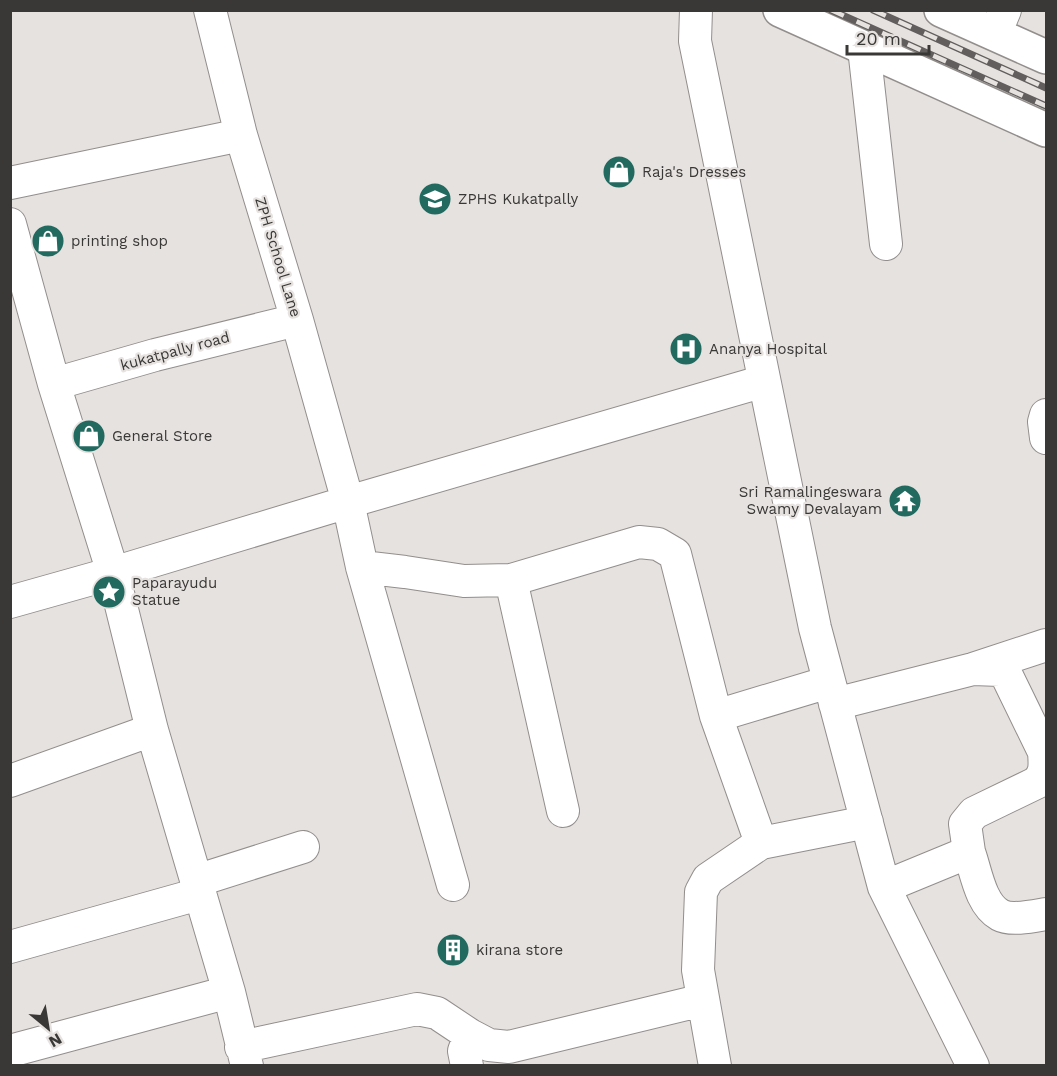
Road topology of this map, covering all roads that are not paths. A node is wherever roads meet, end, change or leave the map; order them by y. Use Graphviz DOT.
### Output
graph roads {
  1 [pos="210,10"];
  2 [pos="696,10"];
  3 [pos="780,10"];
  4 [pos="941,10"];
  5 [pos="1000,22"];
  6 [pos="864,48"];
  7 [pos="1047,57"];
  8 [pos="1047,130"];
  9 [pos="241,135"];
  10 [pos="10,183"];
  11 [pos="10,224"];
  12 [pos="886,244"];
  13 [pos="17,278"];
  14 [pos="297,320"];
  15 [pos="764,381"];
  16 [pos="54,384"];
  17 [pos="1047,415"];
  18 [pos="1047,438"];
  19 [pos="348,502"];
  20 [pos="362,567"];
  21 [pos="113,573"];
  22 [pos="511,580"];
  23 [pos="10,602"];
  24 [pos="1047,645"];
  25 [pos="973,669"];
  26 [pos="832,693"];
  27 [pos="716,716"];
  28 [pos="152,730"];
  29 [pos="10,781"];
  30 [pos="563,811"];
  31 [pos="867,822"];
  32 [pos="761,843"];
  33 [pos="303,847"];
  34 [pos="969,852"];
  35 [pos="453,885"];
  36 [pos="198,887"];
  37 [pos="884,887"];
  38 [pos="1047,914"];
  39 [pos="10,947"];
  40 [pos="229,992"];
  41 [pos="703,1000"];
  42 [pos="468,1050"];
  43 [pos="11,1051"];
  44 [pos="244,1056"];
  45 [pos="15,1065"];
  46 [pos="714,1065"];
  47 [pos="973,1065"];
  1 -- 9 [label="street, ZPH School Lane"];
  2 -- 15 [label="street"];
  3 -- 6 [label="highway"];
  4 -- 5 [label="highway"];
  5 -- 7 [label="highway"];
  6 -- 8 [label="highway"];
  6 -- 12 [label="street"];
  9 -- 10 [label="street"];
  9 -- 14 [label="street, ZPH School Lane"];
  11 -- 13 [label="street"];
  13 -- 16 [label="street"];
  14 -- 16 [label="street, kukatpally road"];
  14 -- 19 [label="street, ZPH School Lane"];
  15 -- 19 [label="street"];
  15 -- 26 [label="street"];
  16 -- 21 [label="street"];
  17 -- 18 [label="street"];
  19 -- 20 [label="street, ZPH School Lane"];
  19 -- 21 [label="street"];
  20 -- 22 [label="street"];
  20 -- 35 [label="street, ZPH School Lane"];
  21 -- 23 [label="street"];
  21 -- 28 [label="street"];
  22 -- 27 [label="street"];
  22 -- 30 [label="street"];
  24 -- 25 [label="street"];
  25 -- 26 [label="street"];
  25 -- 34 [label="street"];
  26 -- 27 [label="street"];
  26 -- 31 [label="street"];
  27 -- 32 [label="street"];
  28 -- 29 [label="street"];
  28 -- 36 [label="street"];
  31 -- 32 [label="street"];
  31 -- 37 [label="street"];
  32 -- 41 [label="street"];
  33 -- 36 [label="street"];
  34 -- 37 [label="street"];
  34 -- 38 [label="street"];
  36 -- 39 [label="street"];
  36 -- 40 [label="street"];
  37 -- 47 [label="street"];
  40 -- 43 [label="street"];
  40 -- 44 [label="street"];
  41 -- 42 [label="street"];
  41 -- 46 [label="street"];
  42 -- 44 [label="street"];
  43 -- 45 [label="street"];
}
